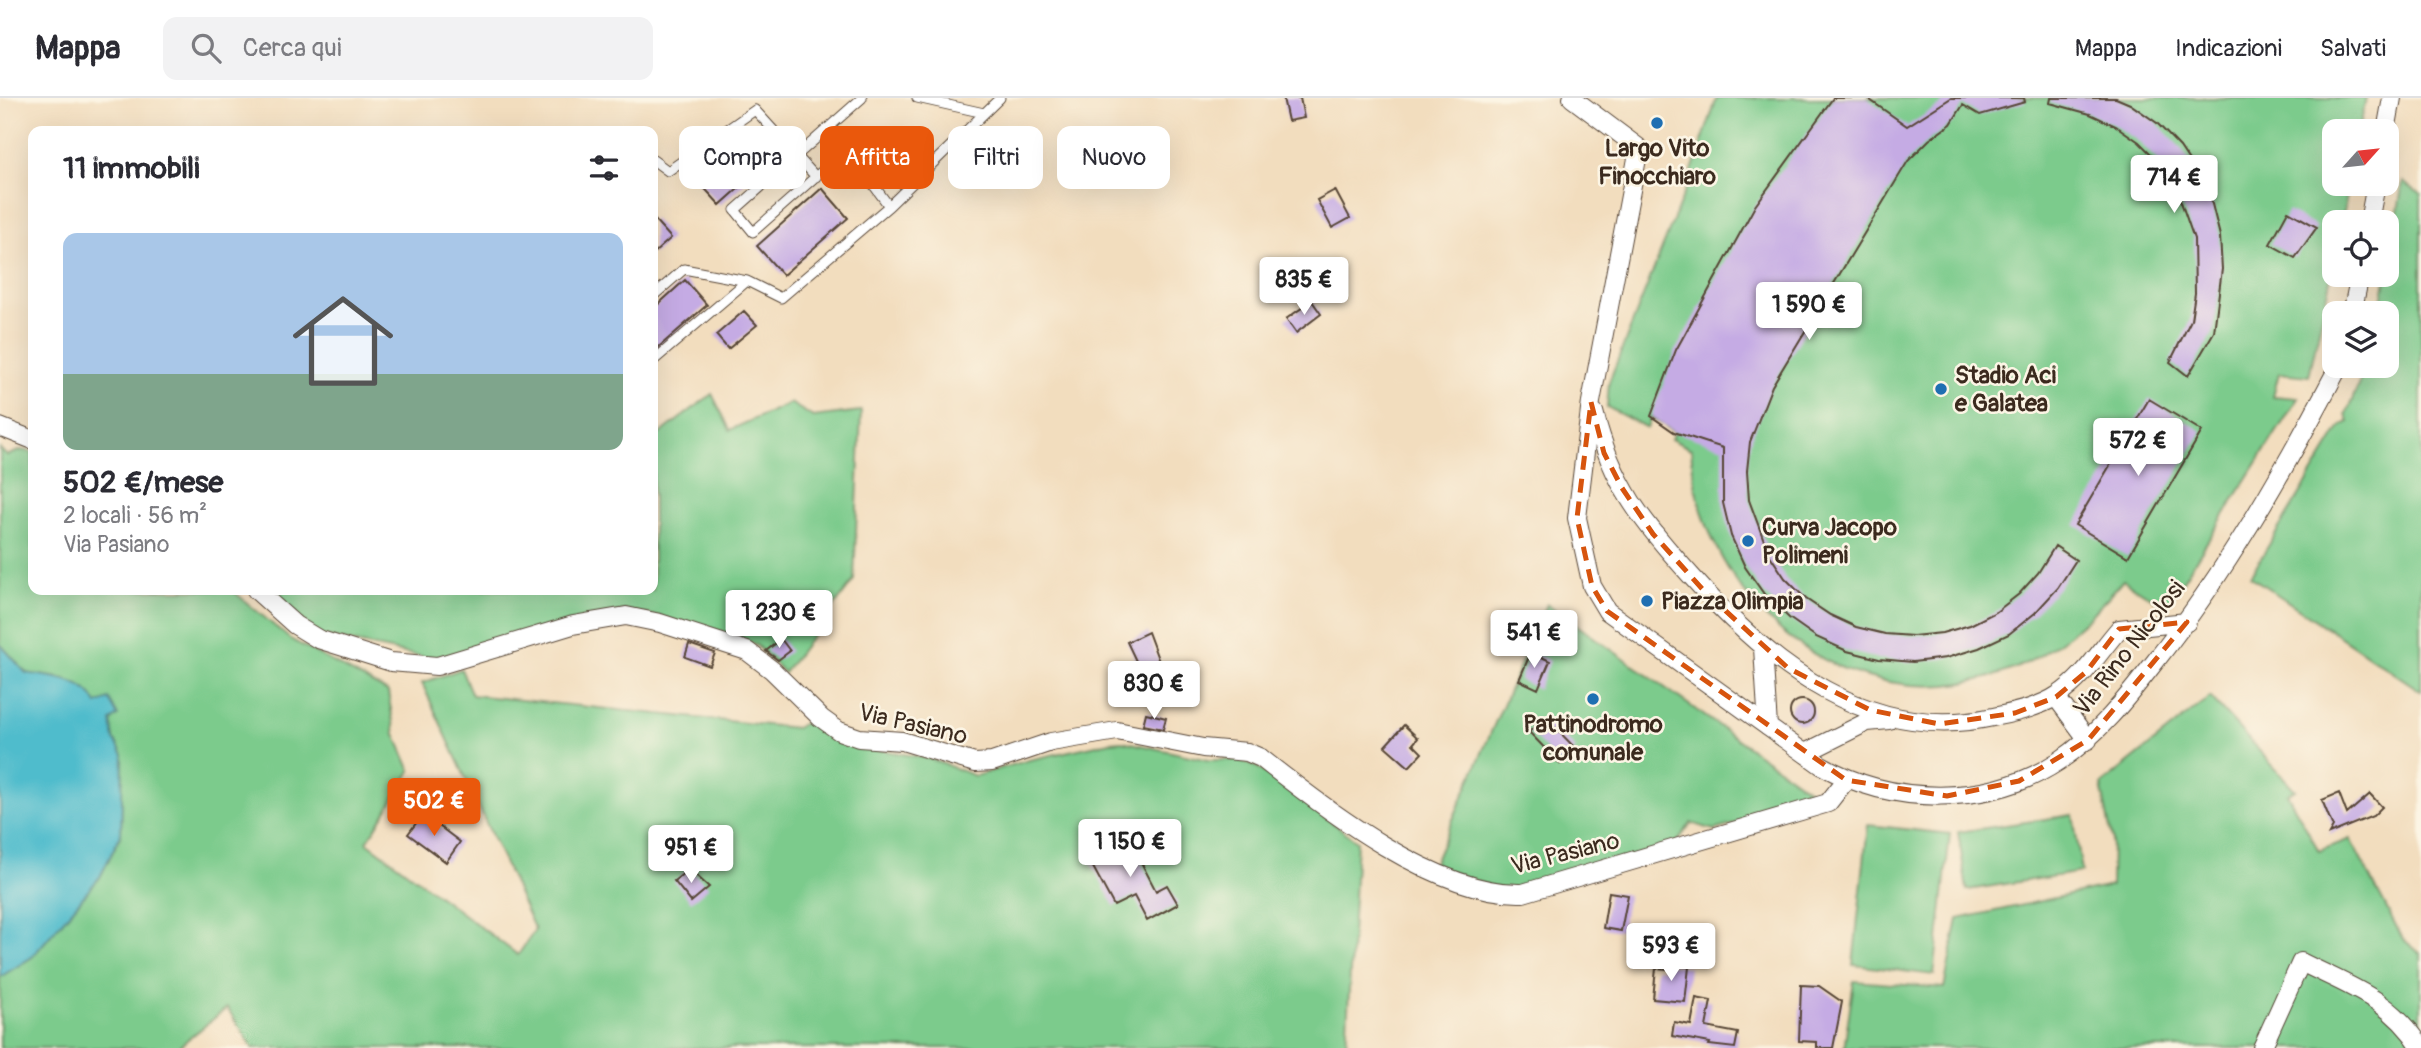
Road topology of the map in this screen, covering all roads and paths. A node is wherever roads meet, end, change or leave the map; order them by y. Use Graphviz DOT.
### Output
graph roads {
  1 [pos="862,98"];
  2 [pos="917,98"];
  3 [pos="1000,98"];
  4 [pos="1572,98"];
  5 [pos="2392,98"];
  6 [pos="984,113"];
  7 [pos="2388,119"];
  8 [pos="732,126"];
  9 [pos="770,126"];
  10 [pos="830,126"];
  11 [pos="820,135"];
  12 [pos="806,148"];
  13 [pos="679,163"];
  14 [pos="658,164"];
  15 [pos="806,166"];
  16 [pos="820,173"];
  17 [pos="816,177"];
  18 [pos="806,186"];
  19 [pos="759,189"];
  20 [pos="802,189"];
  21 [pos="876,189"];
  22 [pos="889,206"];
  23 [pos="747,281"];
  24 [pos="658,292"];
  25 [pos="658,357"];
  26 [pos="2333,378"];
  27 [pos="1591,402"];
  28 [pos="0,427"];
  29 [pos="28,438"];
  30 [pos="262,595"];
  31 [pos="2187,622"];
  32 [pos="1763,648"];
  33 [pos="2056,697"];
  34 [pos="1903,719"];
  35 [pos="1768,727"];
  36 [pos="2088,740"];
  37 [pos="1805,753"];
  38 [pos="1846,780"];
  39 [pos="2421,1047"];
  40 [pos="2262,1048"];
  1 -- 10 [label="lane"];
  2 -- 6 [label="lane"];
  3 -- 6 [label="lane"];
  4 -- 27 [label="street"];
  5 -- 7 [label="street"];
  6 -- 22 [label="lane"];
  8 -- 9 [label="lane"];
  11 -- 12 [label="lane"];
  13 -- 14 [label="lane"];
  15 -- 17 [label="lane"];
  16 -- 17 [label="lane"];
  17 -- 18 [label="lane"];
  19 -- 20 [label="lane"];
  21 -- 22 [label="lane"];
  22 -- 23 [label="lane"];
  23 -- 24 [label="lane"];
  23 -- 25 [label="lane"];
  26 -- 31 [label="street, Via Rino Nicolosi"];
  27 -- 32 [label="street"];
  27 -- 35 [label="street"];
  28 -- 29 [label="street"];
  30 -- 38 [label="street, Via Pasiano"];
  31 -- 33 [label="street"];
  31 -- 36 [label="street, Via Rino Nicolosi"];
  32 -- 34 [label="street"];
  32 -- 35 [label="street"];
  33 -- 34 [label="street"];
  33 -- 36 [label="street"];
  34 -- 37 [label="street"];
  35 -- 37 [label="street"];
  36 -- 38 [label="street, Via Rino Nicolosi"];
  37 -- 38 [label="street"];
  39 -- 40 [label="street"];
}
